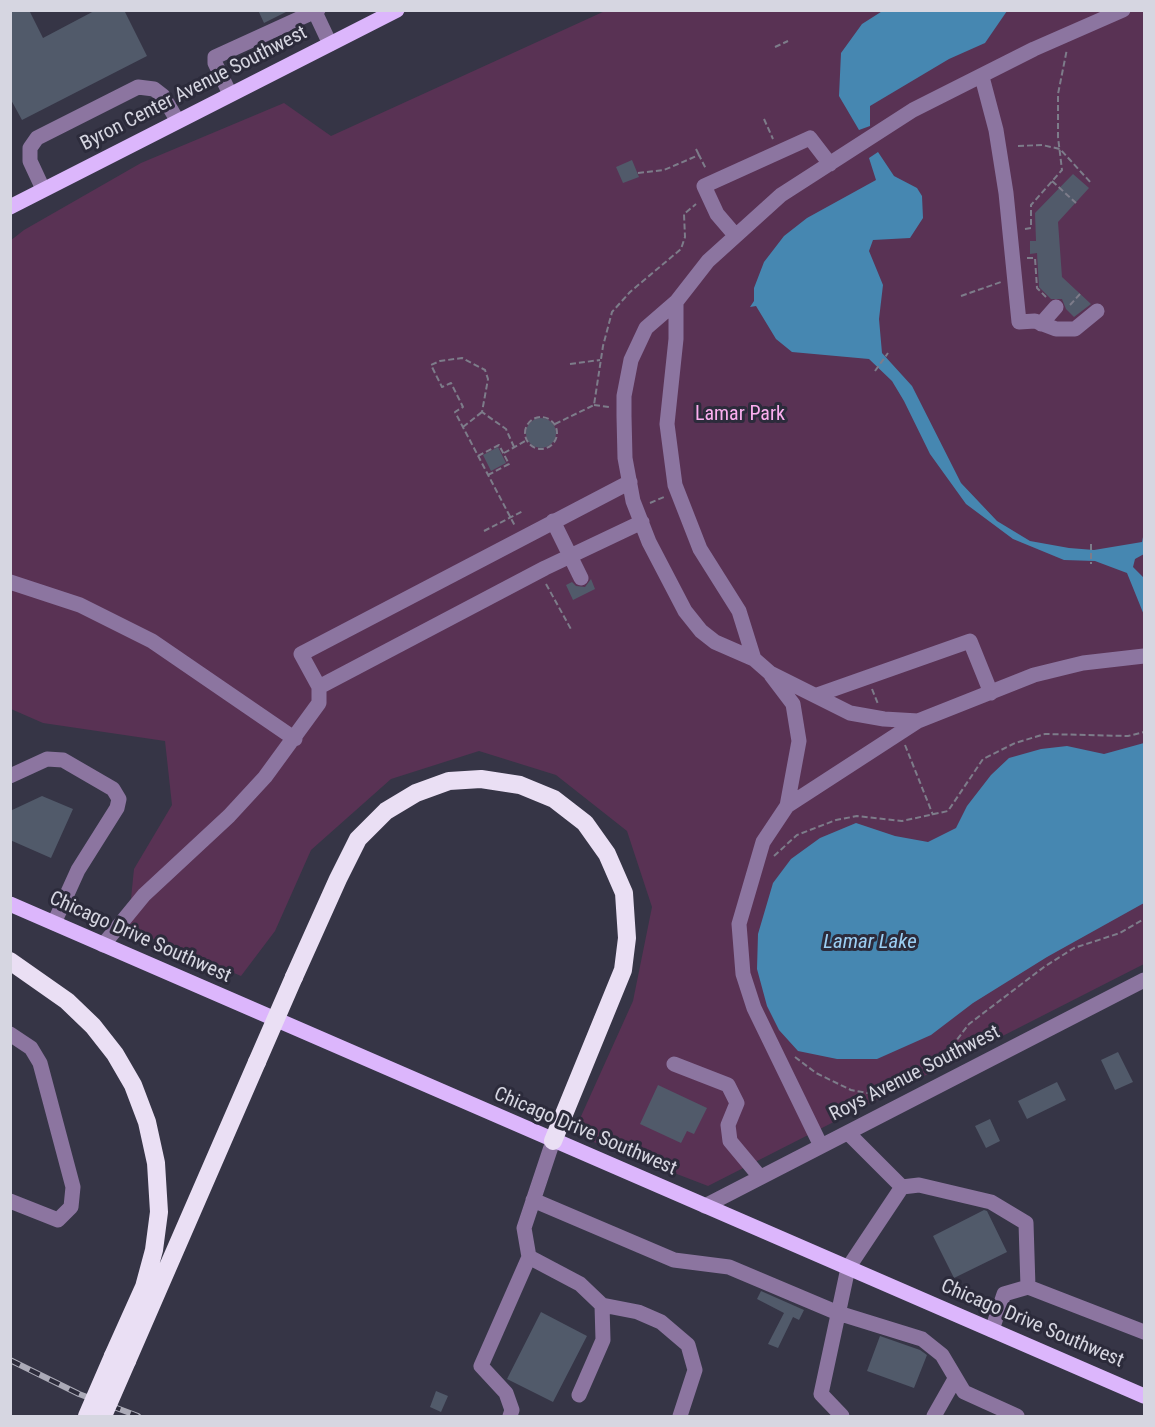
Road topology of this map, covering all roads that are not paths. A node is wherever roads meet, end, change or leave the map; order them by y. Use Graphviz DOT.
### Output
graph roads {
  1 [pos="398,10"];
  2 [pos="1123,10"];
  3 [pos="316,11"];
  4 [pos="330,44"];
  5 [pos="982,76"];
  6 [pos="230,94"];
  7 [pos="177,120"];
  8 [pos="830,164"];
  9 [pos="43,189"];
  10 [pos="10,207"];
  11 [pos="735,235"];
  12 [pos="676,302"];
  13 [pos="1056,307"];
  14 [pos="1097,311"];
  15 [pos="1041,324"];
  16 [pos="630,482"];
  17 [pos="639,516"];
  18 [pos="553,521"];
  19 [pos="571,555"];
  20 [pos="581,578"];
  21 [pos="10,582"];
  22 [pos="1144,656"];
  23 [pos="754,658"];
  24 [pos="770,673"];
  25 [pos="319,687"];
  26 [pos="991,693"];
  27 [pos="817,695"];
  28 [pos="918,721"];
  29 [pos="295,739"];
  30 [pos="10,776"];
  31 [pos="787,806"];
  32 [pos="10,904"];
  33 [pos="54,923"];
  34 [pos="103,945"];
  35 [pos="10,961"];
  36 [pos="1144,980"];
  37 [pos="10,1034"];
  38 [pos="674,1064"];
  39 [pos="848,1133"];
  40 [pos="553,1141"];
  41 [pos="821,1146"];
  42 [pos="760,1177"];
  43 [pos="902,1186"];
  44 [pos="533,1200"];
  45 [pos="10,1201"];
  46 [pos="705,1206"];
  47 [pos="529,1257"];
  48 [pos="848,1268"];
  49 [pos="1028,1287"];
  50 [pos="602,1305"];
  51 [pos="838,1313"];
  52 [pos="992,1330"];
  53 [pos="1144,1332"];
  54 [pos="120,1358"];
  55 [pos="955,1379"];
  56 [pos="579,1395"];
  57 [pos="1144,1396"];
  58 [pos="87,1416"];
  59 [pos="103,1416"];
  60 [pos="510,1416"];
  61 [pos="680,1416"];
  62 [pos="842,1416"];
  63 [pos="934,1416"];
  64 [pos="1017,1416"];
  1 -- 4 [label="main road, Byron Center Avenue Southwest"];
  2 -- 5 [label="street"];
  3 -- 4 [label="street"];
  3 -- 6 [label="street"];
  4 -- 6 [label="main road, Byron Center Avenue Southwest"];
  5 -- 8 [label="street"];
  5 -- 15 [label="street"];
  6 -- 7 [label="main road, Byron Center Avenue Southwest"];
  7 -- 9 [label="main road, Byron Center Avenue Southwest"];
  7 -- 9 [label="street"];
  8 -- 11 [label="street"];
  8 -- 11 [label="street"];
  9 -- 10 [label="main road, Byron Center Avenue Southwest"];
  11 -- 12 [label="street"];
  12 -- 16 [label="street"];
  12 -- 23 [label="street"];
  13 -- 15 [label="street"];
  14 -- 15 [label="street"];
  16 -- 17 [label="street"];
  16 -- 18 [label="street"];
  17 -- 19 [label="street"];
  17 -- 23 [label="street"];
  18 -- 19 [label="street"];
  18 -- 25 [label="street"];
  19 -- 20 [label="street"];
  19 -- 25 [label="street"];
  21 -- 29 [label="street"];
  22 -- 26 [label="street"];
  23 -- 24 [label="street"];
  24 -- 27 [label="street"];
  24 -- 31 [label="street"];
  25 -- 29 [label="street"];
  26 -- 27 [label="street"];
  26 -- 28 [label="street"];
  27 -- 28 [label="street"];
  28 -- 31 [label="street"];
  29 -- 34 [label="street"];
  30 -- 33 [label="street"];
  31 -- 41 [label="street"];
  32 -- 33 [label="main road, Chicago Drive Southwest"];
  33 -- 34 [label="main road, Chicago Drive Southwest"];
  34 -- 40 [label="main road, Chicago Drive Southwest"];
  35 -- 54 [label="highway"];
  36 -- 39 [label="street, Roys Avenue Southwest"];
  37 -- 45 [label="street"];
  38 -- 42 [label="street"];
  39 -- 41 [label="street, Roys Avenue Southwest"];
  39 -- 43 [label="street"];
  40 -- 44 [label="street"];
  40 -- 46 [label="main road, Chicago Drive Southwest"];
  40 -- 54 [label="highway, bridge"];
  41 -- 42 [label="street, Roys Avenue Southwest"];
  42 -- 46 [label="street, Roys Avenue Southwest"];
  43 -- 48 [label="street"];
  43 -- 49 [label="street"];
  44 -- 47 [label="street"];
  44 -- 51 [label="street"];
  46 -- 48 [label="main road, Chicago Drive Southwest"];
  47 -- 50 [label="street"];
  47 -- 60 [label="street"];
  48 -- 51 [label="street"];
  48 -- 52 [label="main road, Chicago Drive Southwest"];
  49 -- 52 [label="street"];
  49 -- 53 [label="street"];
  50 -- 56 [label="street"];
  50 -- 61 [label="street"];
  51 -- 55 [label="street"];
  51 -- 62 [label="street"];
  52 -- 57 [label="main road, Chicago Drive Southwest"];
  54 -- 58 [label="highway, bridge"];
  54 -- 59 [label="highway, bridge"];
  55 -- 63 [label="street"];
  55 -- 64 [label="street"];
}
